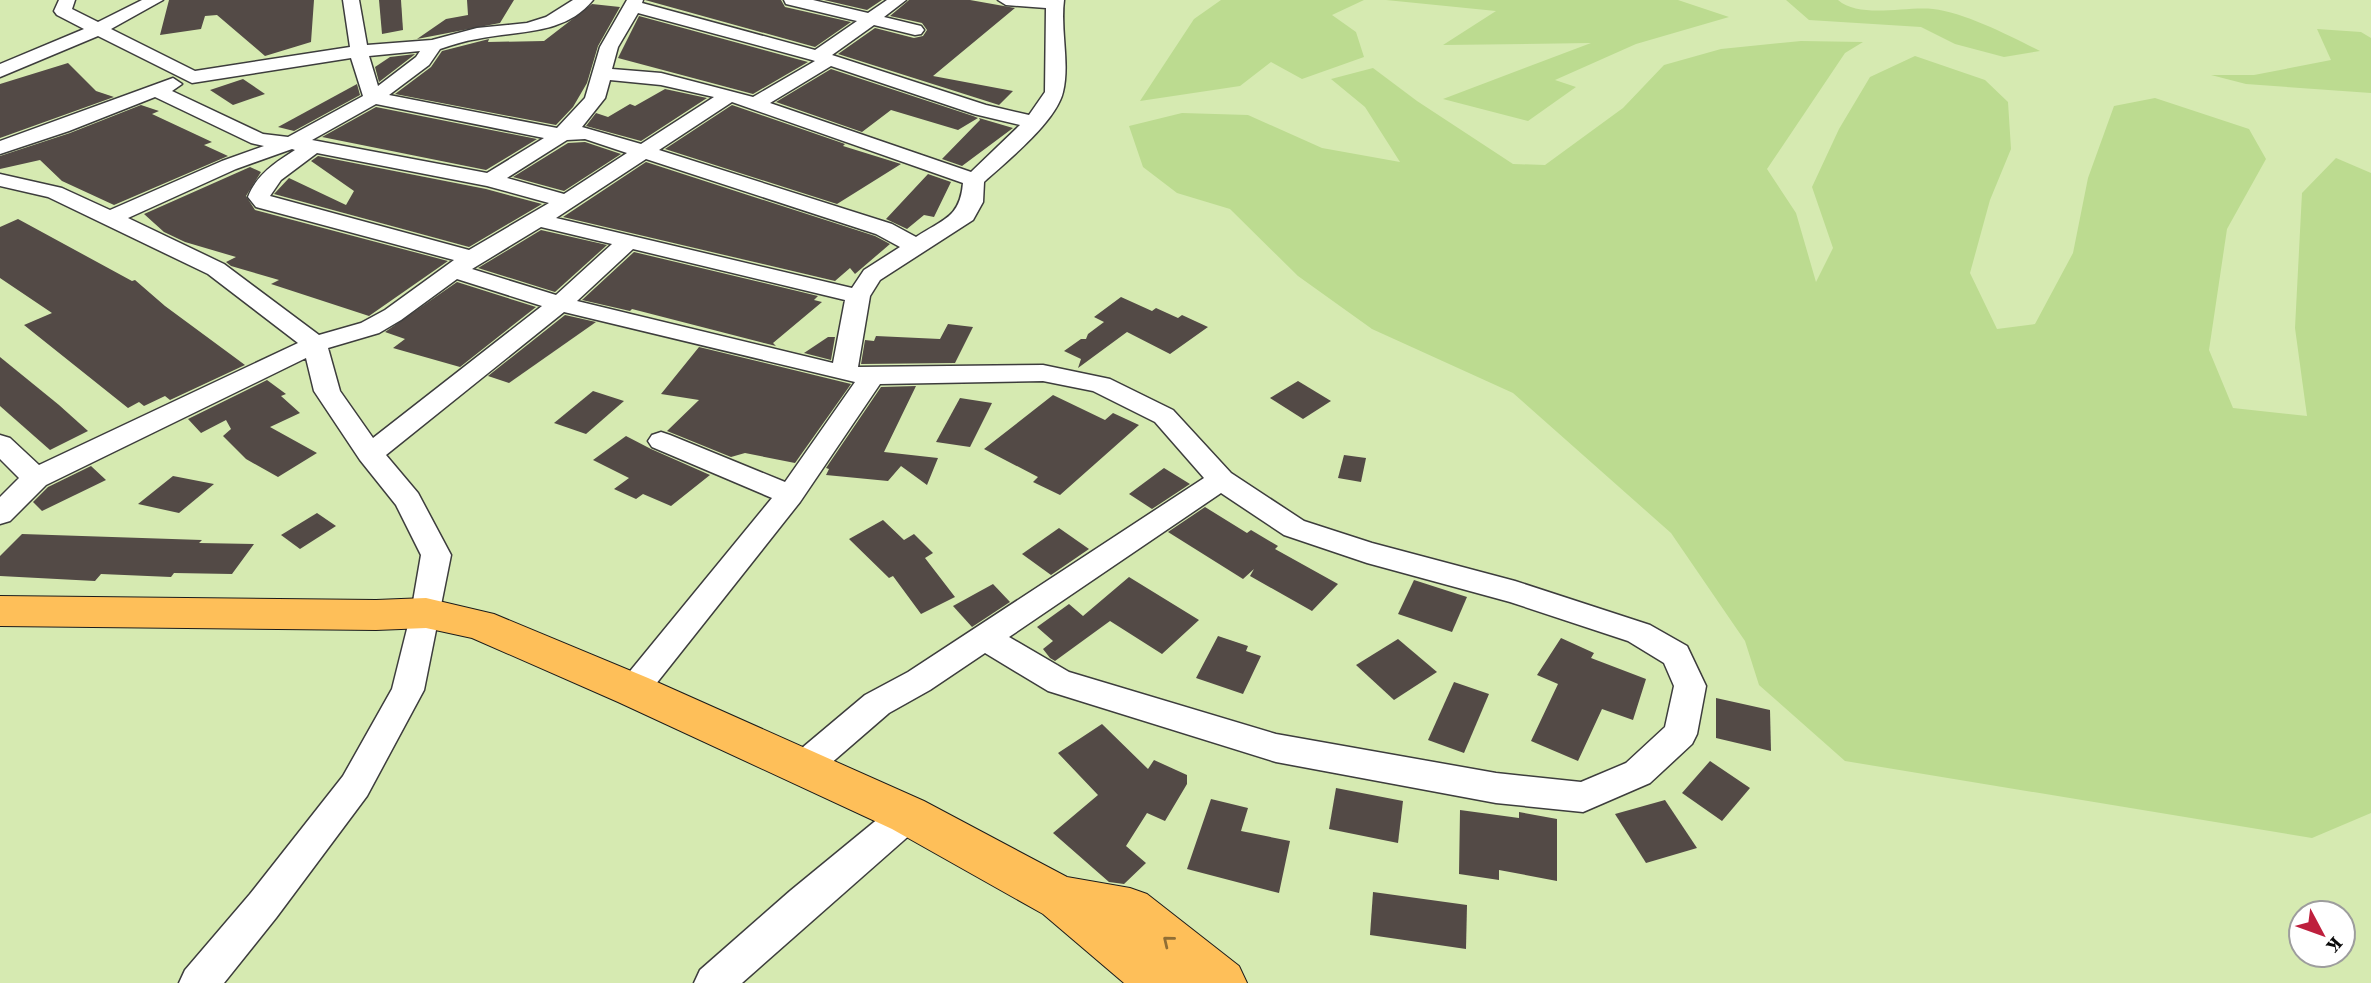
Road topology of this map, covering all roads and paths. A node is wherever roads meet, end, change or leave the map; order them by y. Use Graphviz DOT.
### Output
graph roads {
  1 [pos="67,0"];
  2 [pos="155,0"];
  3 [pos="351,0"];
  4 [pos="585,0"];
  5 [pos="792,0"];
  6 [pos="898,0"];
  7 [pos="1006,0"];
  8 [pos="1055,1"];
  9 [pos="634,3"];
  10 [pos="872,20"];
  11 [pos="99,28"];
  12 [pos="915,30"];
  13 [pos="433,44"];
  14 [pos="359,51"];
  15 [pos="824,58"];
  16 [pos="0,71"];
  17 [pos="604,74"];
  18 [pos="192,77"];
  19 [pos="157,91"];
  20 [pos="730,95"];
  21 [pos="373,98"];
  22 [pos="754,104"];
  23 [pos="1034,122"];
  24 [pos="561,135"];
  25 [pos="303,144"];
  26 [pos="0,148"];
  27 [pos="643,151"];
  28 [pos="0,180"];
  29 [pos="490,180"];
  30 [pos="974,180"];
  31 [pos="566,201"];
  32 [pos="111,218"];
  33 [pos="538,220"];
  34 [pos="629,241"];
  35 [pos="916,247"];
  36 [pos="463,265"];
  37 [pos="858,296"];
  38 [pos="561,304"];
  39 [pos="315,344"];
  40 [pos="858,374"];
  41 [pos="661,441"];
  42 [pos="0,444"];
  43 [pos="370,454"];
  44 [pos="36,478"];
  45 [pos="1221,480"];
  46 [pos="790,495"];
  47 [pos="0,514"];
  48 [pos="0,611"];
  49 [pos="426,613"];
  50 [pos="984,638"];
  51 [pos="633,690"];
  52 [pos="802,768"];
  53 [pos="908,815"];
  54 [pos="1060,898"];
  55 [pos="199,983"];
  56 [pos="714,983"];
  57 [pos="1161,983"];
  58 [pos="1221,983"];
  1 -- 11 [label="street"];
  2 -- 11 [label="street"];
  3 -- 14 [label="street"];
  4 -- 13 [label="street"];
  5 -- 10 [label="street"];
  6 -- 10 [label="street"];
  7 -- 8 [label="street"];
  8 -- 23 [label="street"];
  9 -- 15 [label="street"];
  9 -- 17 [label="street"];
  10 -- 12 [label="street"];
  10 -- 15 [label="street"];
  11 -- 16 [label="street"];
  11 -- 18 [label="street"];
  13 -- 14 [label="street"];
  13 -- 21 [label="street"];
  14 -- 18 [label="street"];
  14 -- 21 [label="street"];
  15 -- 22 [label="street"];
  15 -- 23 [label="street"];
  17 -- 20 [label="street"];
  17 -- 24 [label="street"];
  18 -- 19 [label="street"];
  19 -- 25 [label="street"];
  19 -- 26 [label="street"];
  20 -- 22 [label="street"];
  20 -- 27 [label="street"];
  21 -- 24 [label="street"];
  21 -- 25 [label="street"];
  22 -- 30 [label="street"];
  23 -- 30 [label="street"];
  24 -- 27 [label="street"];
  24 -- 29 [label="street"];
  25 -- 29 [label="street"];
  25 -- 32 [label="street"];
  25 -- 36 [label="street"];
  27 -- 31 [label="street"];
  27 -- 35 [label="street"];
  28 -- 32 [label="street"];
  29 -- 31 [label="street"];
  30 -- 35 [label="street"];
  31 -- 33 [label="street"];
  32 -- 39 [label="street"];
  33 -- 34 [label="street"];
  33 -- 36 [label="street"];
  34 -- 37 [label="street"];
  34 -- 38 [label="street"];
  35 -- 37 [label="street"];
  36 -- 38 [label="street"];
  36 -- 39 [label="street"];
  37 -- 40 [label="street"];
  38 -- 40 [label="street"];
  38 -- 43 [label="street"];
  39 -- 43 [label="street"];
  39 -- 44 [label="street"];
  40 -- 45 [label="street"];
  40 -- 46 [label="street"];
  41 -- 46 [label="street"];
  42 -- 44 [label="street"];
  43 -- 49 [label="street"];
  44 -- 47 [label="street"];
  45 -- 50 [label="street"];
  45 -- 50 [label="street"];
  46 -- 51 [label="street"];
  48 -- 49 [label="main road"];
  49 -- 51 [label="main road"];
  49 -- 55 [label="street"];
  50 -- 52 [label="street"];
  51 -- 52 [label="main road"];
  52 -- 53 [label="main road"];
  53 -- 54 [label="main road"];
  53 -- 56 [label="street"];
  54 -- 57 [label="main road"];
  58 -- 54 [label="main road, one-way"];
}
